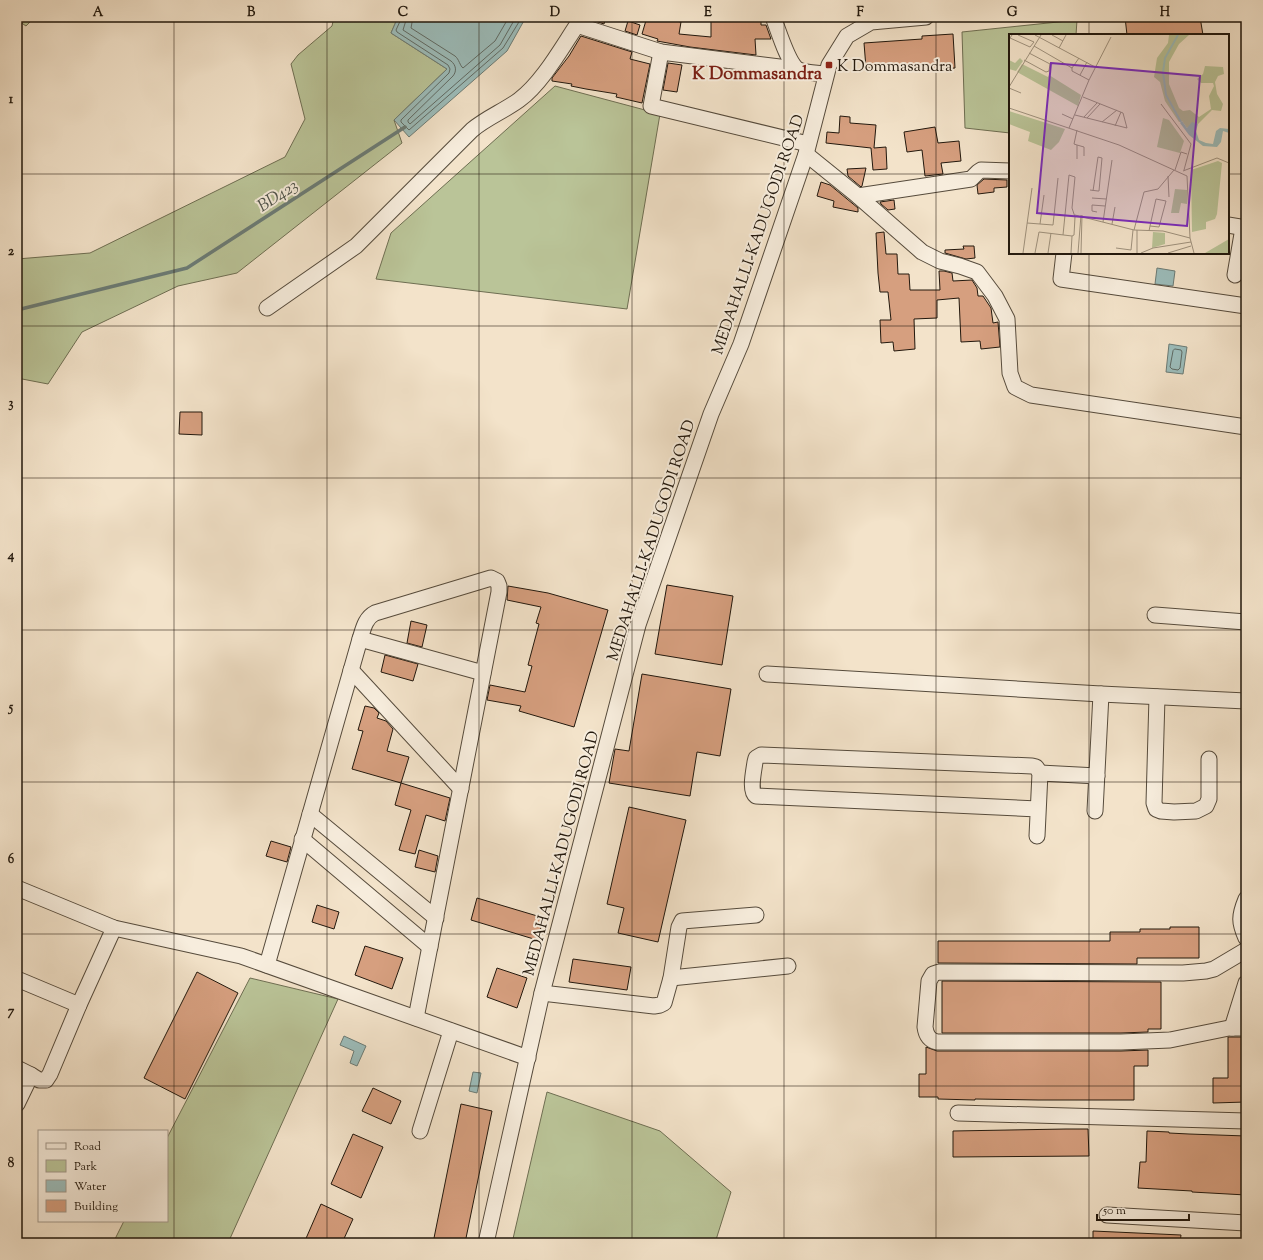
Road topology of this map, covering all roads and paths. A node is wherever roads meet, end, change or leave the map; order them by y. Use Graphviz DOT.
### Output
graph roads {
  1 [pos="773,17"];
  2 [pos="926,17"];
  3 [pos="660,52"];
  4 [pos="796,69"];
  5 [pos="826,74"];
  6 [pos="807,149"];
  7 [pos="1009,171"];
  8 [pos="858,196"];
  9 [pos="1229,225"];
  10 [pos="1244,228"];
  11 [pos="1064,254"];
  12 [pos="1235,275"];
  13 [pos="1246,306"];
  14 [pos="267,308"];
  15 [pos="1246,427"];
  16 [pos="1155,615"];
  17 [pos="1246,622"];
  18 [pos="360,639"];
  19 [pos="351,670"];
  20 [pos="483,673"];
  21 [pos="767,674"];
  22 [pos="1101,694"];
  23 [pos="1157,697"];
  24 [pos="1246,702"];
  25 [pos="1209,759"];
  26 [pos="1040,773"];
  27 [pos="1097,776"];
  28 [pos="461,789"];
  29 [pos="1038,809"];
  30 [pos="1095,811"];
  31 [pos="310,814"];
  32 [pos="1037,836"];
  33 [pos="302,839"];
  34 [pos="17,888"];
  35 [pos="1246,899"];
  36 [pos="756,915"];
  37 [pos="436,918"];
  38 [pos="114,928"];
  39 [pos="1246,938"];
  40 [pos="430,947"];
  41 [pos="1246,950"];
  42 [pos="267,965"];
  43 [pos="788,966"];
  44 [pos="671,978"];
  45 [pos="17,979"];
  46 [pos="1246,983"];
  47 [pos="542,993"];
  48 [pos="79,1005"];
  49 [pos="416,1018"];
  50 [pos="1239,1028"];
  51 [pos="451,1031"];
  52 [pos="528,1058"];
  53 [pos="17,1068"];
  54 [pos="31,1074"];
  55 [pos="17,1104"];
  56 [pos="958,1113"];
  57 [pos="1246,1121"];
  58 [pos="420,1131"];
  59 [pos="1107,1215"];
  60 [pos="1246,1223"];
  61 [pos="486,1243"];
  1 -- 4 [label="street"];
  2 -- 5 [label="street, MEDAHALLI-KADUGODI ROAD"];
  3 -- 4 [label="street"];
  3 -- 6 [label="street"];
  3 -- 14 [label="street"];
  4 -- 5 [label="street"];
  5 -- 6 [label="street, MEDAHALLI-KADUGODI ROAD"];
  6 -- 8 [label="street"];
  6 -- 47 [label="street, MEDAHALLI-KADUGODI ROAD"];
  7 -- 8 [label="street"];
  8 -- 15 [label="street"];
  9 -- 10 [label="street"];
  10 -- 12 [label="street"];
  11 -- 13 [label="street"];
  16 -- 17 [label="street"];
  18 -- 19 [label="street"];
  18 -- 20 [label="street"];
  18 -- 20 [label="street"];
  19 -- 28 [label="street"];
  19 -- 31 [label="street"];
  20 -- 28 [label="street"];
  21 -- 22 [label="street"];
  22 -- 23 [label="street"];
  22 -- 27 [label="street"];
  23 -- 24 [label="street"];
  23 -- 25 [label="street"];
  26 -- 27 [label="street"];
  26 -- 29 [label="street"];
  26 -- 29 [label="street"];
  27 -- 30 [label="street"];
  28 -- 37 [label="street"];
  29 -- 32 [label="street"];
  31 -- 33 [label="street"];
  31 -- 37 [label="street"];
  33 -- 40 [label="street"];
  33 -- 42 [label="street"];
  34 -- 38 [label="street"];
  35 -- 39 [label="street"];
  36 -- 44 [label="street"];
  37 -- 40 [label="street"];
  38 -- 42 [label="street"];
  38 -- 48 [label="street"];
  40 -- 49 [label="street"];
  41 -- 50 [label="street"];
  42 -- 49 [label="street"];
  43 -- 44 [label="street"];
  44 -- 47 [label="street"];
  45 -- 48 [label="street"];
  46 -- 50 [label="street"];
  47 -- 52 [label="street, MEDAHALLI-KADUGODI ROAD"];
  48 -- 54 [label="street"];
  49 -- 51 [label="street"];
  51 -- 52 [label="street"];
  51 -- 58 [label="street"];
  52 -- 61 [label="street, MEDAHALLI-KADUGODI ROAD"];
  53 -- 54 [label="street"];
  54 -- 55 [label="street"];
  56 -- 57 [label="street"];
  59 -- 60 [label="street"];
}
